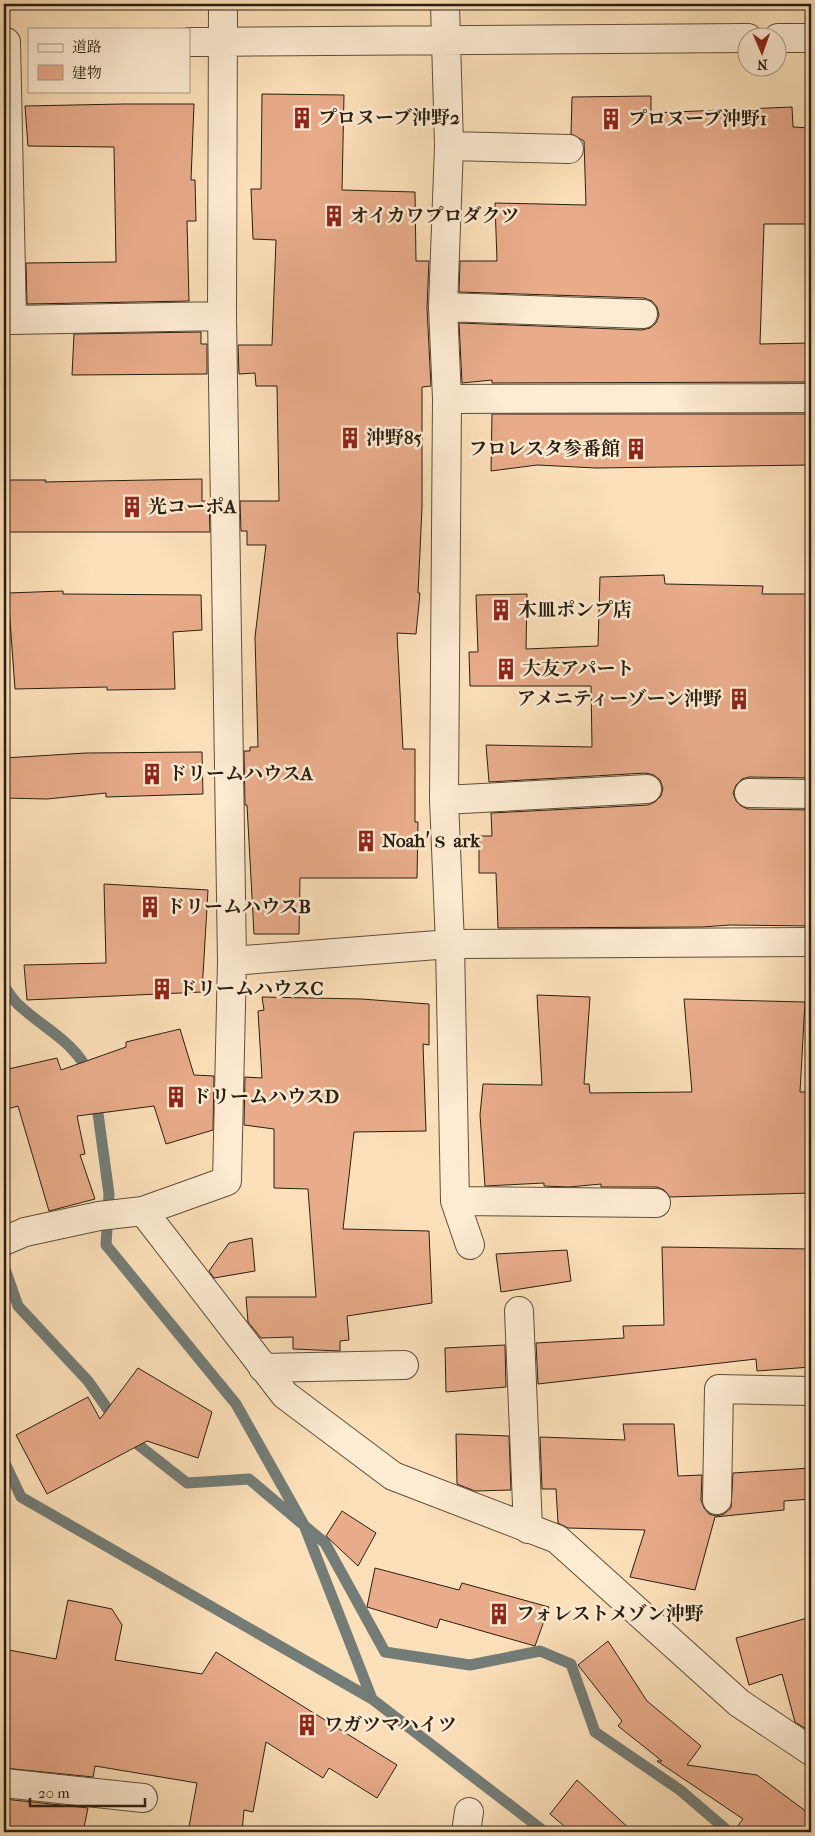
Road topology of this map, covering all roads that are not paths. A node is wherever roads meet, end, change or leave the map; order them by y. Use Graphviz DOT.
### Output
graph roads {
  1 [pos="223,4"];
  2 [pos="445,4"];
  3 [pos="738,38"];
  4 [pos="788,38"];
  5 [pos="811,38"];
  6 [pos="446,40"];
  7 [pos="13,42"];
  8 [pos="190,42"];
  9 [pos="223,42"];
  10 [pos="449,146"];
  11 [pos="569,149"];
  12 [pos="443,307"];
  13 [pos="643,314"];
  14 [pos="222,316"];
  15 [pos="811,398"];
  16 [pos="447,399"];
  17 [pos="647,789"];
  18 [pos="749,793"];
  19 [pos="811,794"];
  20 [pos="444,800"];
  21 [pos="811,942"];
  22 [pos="450,944"];
  23 [pos="232,961"];
  24 [pos="455,1201"];
  25 [pos="656,1203"];
  26 [pos="122,1213"];
  27 [pos="14,1236"];
  28 [pos="470,1245"];
  29 [pos="519,1311"];
  30 [pos="404,1365"];
  31 [pos="263,1368"];
  32 [pos="811,1391"];
  33 [pos="717,1500"];
  34 [pos="528,1529"];
  35 [pos="811,1751"];
  36 [pos="4,1783"];
  37 [pos="143,1798"];
  1 -- 9 [label="street"];
  2 -- 6 [label="street"];
  3 -- 6 [label="street"];
  4 -- 5 [label="street"];
  6 -- 9 [label="street"];
  6 -- 10 [label="street"];
  7 -- 14 [label="street"];
  8 -- 9 [label="street"];
  9 -- 14 [label="street"];
  10 -- 11 [label="street"];
  10 -- 12 [label="street"];
  12 -- 13 [label="street"];
  12 -- 16 [label="street"];
  14 -- 23 [label="street"];
  15 -- 16 [label="street"];
  16 -- 20 [label="street"];
  17 -- 20 [label="street"];
  18 -- 19 [label="street"];
  20 -- 22 [label="street"];
  21 -- 22 [label="street"];
  22 -- 23 [label="street"];
  22 -- 24 [label="street"];
  23 -- 26 [label="street"];
  24 -- 25 [label="street"];
  24 -- 28 [label="street"];
  26 -- 27 [label="street"];
  26 -- 31 [label="street"];
  29 -- 34 [label="street"];
  30 -- 31 [label="street"];
  31 -- 34 [label="street"];
  32 -- 33 [label="street"];
  34 -- 35 [label="street"];
  36 -- 37 [label="street"];
}
